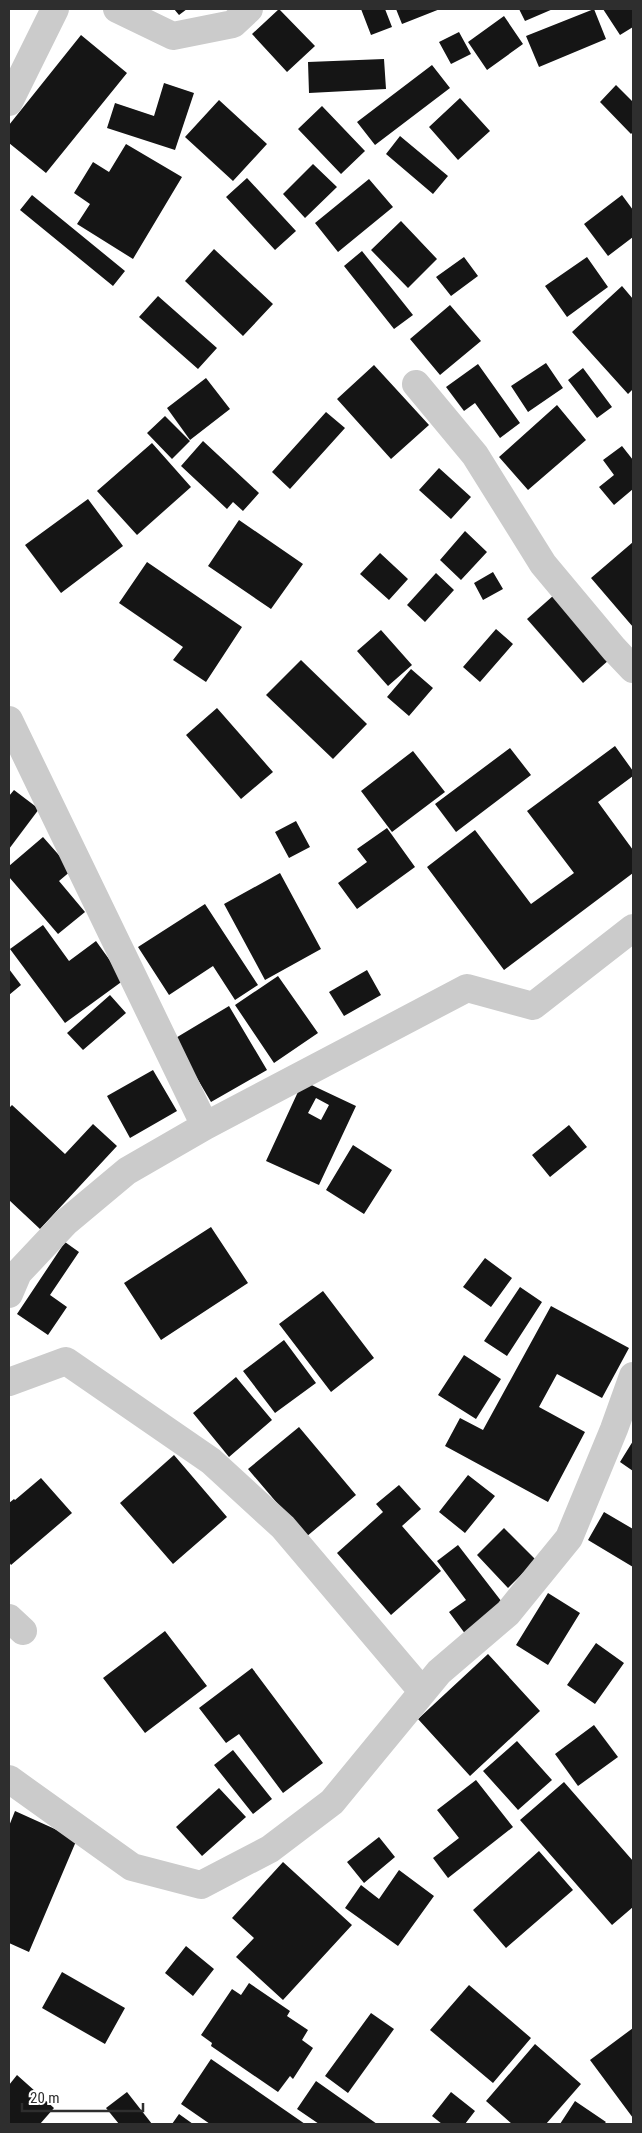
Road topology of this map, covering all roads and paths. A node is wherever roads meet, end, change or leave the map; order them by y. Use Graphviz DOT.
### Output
graph roads {
  1 [pos="55,9"];
  2 [pos="117,9"];
  3 [pos="249,9"];
  4 [pos="9,102"];
  5 [pos="416,384"];
  6 [pos="633,669"];
  7 [pos="9,720"];
  8 [pos="633,928"];
  9 [pos="204,1126"];
  10 [pos="9,1294"];
  11 [pos="633,1376"];
  12 [pos="9,1382"];
  13 [pos="422,1691"];
  14 [pos="9,1779"];
  1 -- 4 [label="street"];
  2 -- 3 [label="street"];
  5 -- 6 [label="street"];
  7 -- 9 [label="street"];
  8 -- 9 [label="street"];
  9 -- 10 [label="street"];
  11 -- 13 [label="street"];
  12 -- 13 [label="street"];
  13 -- 14 [label="street"];
}
